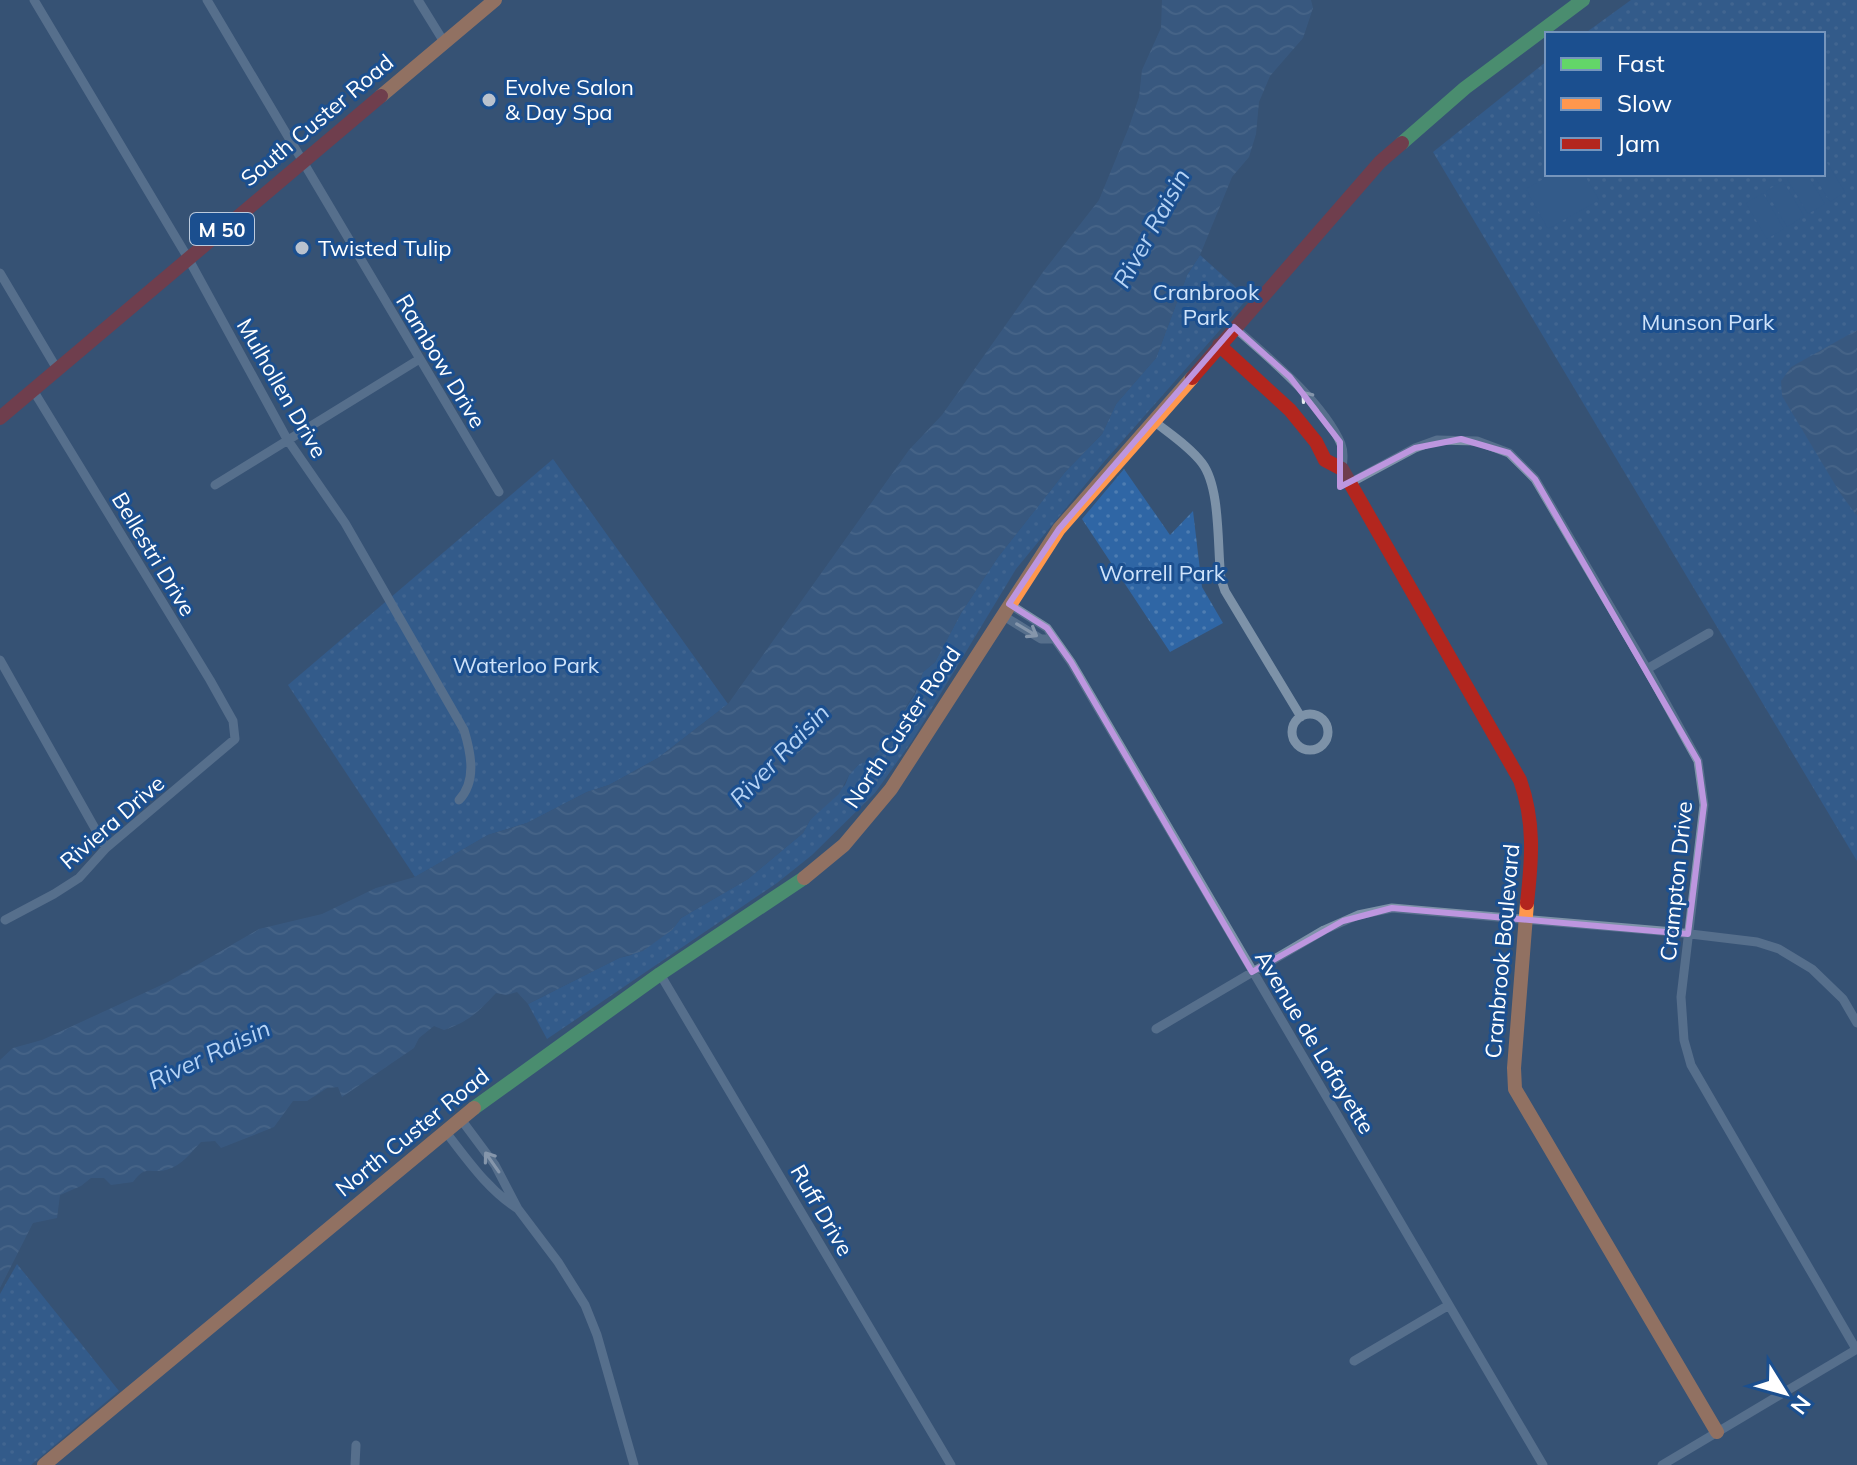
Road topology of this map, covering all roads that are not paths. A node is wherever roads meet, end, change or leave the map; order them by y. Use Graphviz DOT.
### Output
graph roads {
  1 [pos="34,0"];
  2 [pos="207,0"];
  3 [pos="418,0"];
  4 [pos="488,0"];
  5 [pos="495,0"];
  6 [pos="1583,0"];
  7 [pos="444,42"];
  8 [pos="302,162"];
  9 [pos="188,258"];
  10 [pos="0,273"];
  11 [pos="1234,327"];
  12 [pos="1219,345"];
  13 [pos="418,360"];
  14 [pos="57,369"];
  15 [pos="33,390"];
  16 [pos="0,418"];
  17 [pos="1155,422"];
  18 [pos="287,439"];
  19 [pos="1342,469"];
  20 [pos="1350,483"];
  21 [pos="215,485"];
  22 [pos="499,492"];
  23 [pos="1005,610"];
  24 [pos="1709,633"];
  25 [pos="0,660"];
  26 [pos="1647,669"];
  27 [pos="1301,717"];
  28 [pos="235,739"];
  29 [pos="459,800"];
  30 [pos="106,848"];
  31 [pos="1525,919"];
  32 [pos="5,920"];
  33 [pos="1688,934"];
  34 [pos="1252,972"];
  35 [pos="660,974"];
  36 [pos="1857,1023"];
  37 [pos="1156,1029"];
  38 [pos="460,1118"];
  39 [pos="445,1131"];
  40 [pos="518,1209"];
  41 [pos="1449,1305"];
  42 [pos="1857,1349"];
  43 [pos="1354,1361"];
  44 [pos="1717,1432"];
  45 [pos="356,1445"];
  46 [pos="44,1465"];
  47 [pos="355,1465"];
  48 [pos="634,1465"];
  49 [pos="951,1465"];
  50 [pos="1543,1465"];
  51 [pos="1662,1465"];
  1 -- 9 [label="street, Mulhollen Drive"];
  2 -- 8 [label="street, Rambow Drive"];
  3 -- 7 [label="street"];
  4 -- 7 [label="street, South Custer Road / M 50"];
  5 -- 7 [label="street, South Custer Road / M 50"];
  6 -- 11 [label="street, North Custer Road"];
  7 -- 8 [label="street, South Custer Road / M 50"];
  8 -- 9 [label="street, South Custer Road / M 50"];
  8 -- 13 [label="street, Rambow Drive"];
  9 -- 14 [label="street, South Custer Road / M 50"];
  9 -- 18 [label="street, Mulhollen Drive"];
  10 -- 14 [label="street"];
  11 -- 12 [label="street, North Custer Road"];
  19 -- 11 [label="street, Cranbrook Boulevard, one-way"];
  12 -- 17 [label="street, North Custer Road"];
  12 -- 19 [label="street, Cranbrook Boulevard"];
  13 -- 18 [label="street"];
  13 -- 22 [label="street, Rambow Drive"];
  14 -- 15 [label="street, South Custer Road / M 50"];
  15 -- 16 [label="street, South Custer Road / M 50"];
  15 -- 28 [label="street, Bellestri Drive"];
  17 -- 23 [label="street, North Custer Road"];
  17 -- 27 [label="street"];
  18 -- 21 [label="street"];
  18 -- 29 [label="street, Mulhollen Drive"];
  19 -- 20 [label="street, Cranbrook Boulevard"];
  20 -- 26 [label="street, Crampton Drive"];
  20 -- 31 [label="street, Cranbrook Boulevard"];
  23 -- 34 [label="street, Avenue de Lafayette"];
  23 -- 35 [label="street, North Custer Road"];
  24 -- 26 [label="street"];
  25 -- 30 [label="street"];
  26 -- 33 [label="street, Crampton Drive"];
  27 -- 27 [label="street"];
  28 -- 30 [label="street, Riviera Drive"];
  30 -- 32 [label="street, Riviera Drive"];
  31 -- 33 [label="street"];
  31 -- 34 [label="street"];
  31 -- 44 [label="street, Cranbrook Boulevard"];
  33 -- 36 [label="street"];
  33 -- 42 [label="street, Crampton Drive"];
  34 -- 37 [label="street"];
  34 -- 41 [label="street, Avenue de Lafayette"];
  35 -- 38 [label="street, North Custer Road"];
  35 -- 49 [label="street, Ruff Drive"];
  38 -- 39 [label="street, North Custer Road"];
  40 -- 38 [label="street, one-way"];
  39 -- 40 [label="street"];
  39 -- 46 [label="street, North Custer Road"];
  40 -- 48 [label="street"];
  41 -- 43 [label="street"];
  41 -- 50 [label="street, Avenue de Lafayette"];
  42 -- 44 [label="street"];
  44 -- 51 [label="street"];
  45 -- 47 [label="street"];
}
